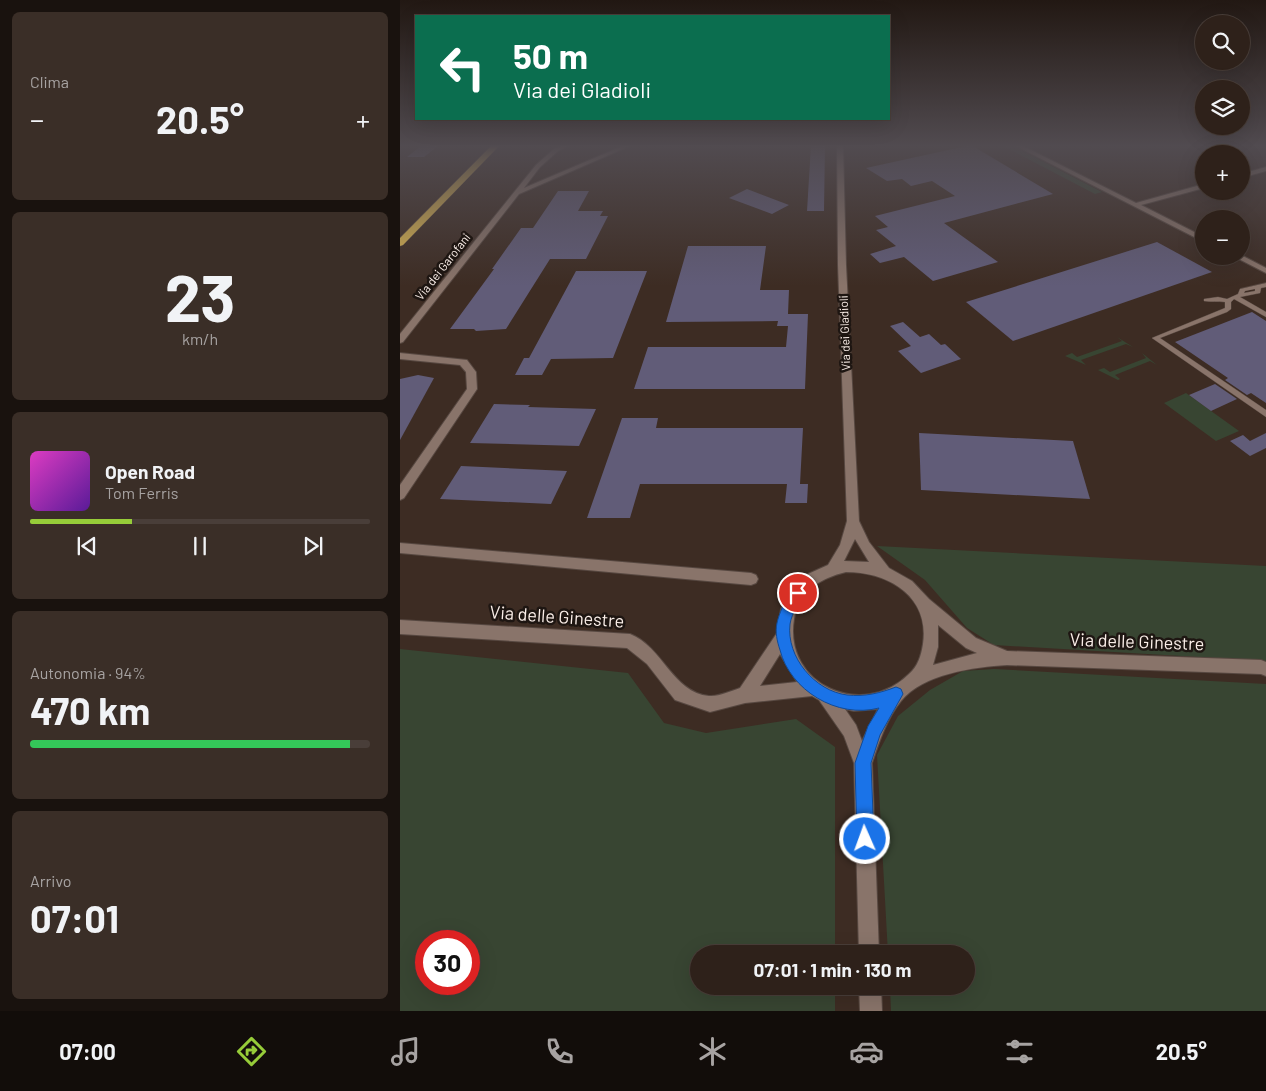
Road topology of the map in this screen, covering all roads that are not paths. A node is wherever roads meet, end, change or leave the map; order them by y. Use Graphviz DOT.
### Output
graph roads {
  1 [pos="438,192"];
  2 [pos="450,192"];
  3 [pos="841,192"];
  4 [pos="1110,192"];
  5 [pos="1182,192"];
  6 [pos="518,193"];
  7 [pos="1135,205"];
  8 [pos="400,230"];
  9 [pos="1195,235"];
  10 [pos="400,243"];
  11 [pos="1250,263"];
  12 [pos="1266,271"];
  13 [pos="1266,285"];
  14 [pos="1238,295"];
  15 [pos="1206,300"];
  16 [pos="1228,301"];
  17 [pos="1266,314"];
  18 [pos="400,340"];
  19 [pos="400,356"];
  20 [pos="1266,414"];
  21 [pos="400,495"];
  22 [pos="853,522"];
  23 [pos="400,548"];
  24 [pos="832,570"];
  25 [pos="883,570"];
  26 [pos="751,579"];
  27 [pos="924,604"];
  28 [pos="400,627"];
  29 [pos="783,637"];
  30 [pos="1007,658"];
  31 [pos="1264,668"];
  32 [pos="917,677"];
  33 [pos="820,692"];
  34 [pos="896,694"];
  35 [pos="745,695"];
  36 [pos="863,763"];
  37 [pos="869,945"];
  38 [pos="870,995"];
  39 [pos="871,1011"];
  1 -- 8 [label="highway"];
  2 -- 10 [label="highway"];
  3 -- 22 [label="street, Via dei Gladioli"];
  4 -- 7 [label="street"];
  5 -- 7 [label="street"];
  6 -- 18 [label="street, Via dei Garofani"];
  7 -- 9 [label="street"];
  11 -- 12 [label="street"];
  13 -- 14 [label="lane"];
  14 -- 16 [label="lane"];
  14 -- 17 [label="lane"];
  15 -- 16 [label="lane"];
  16 -- 20 [label="lane"];
  19 -- 21 [label="street"];
  22 -- 24 [label="street, Via dei Gladioli"];
  22 -- 25 [label="street, Via dei Gladioli"];
  23 -- 26 [label="street"];
  24 -- 25 [label="street, Via dei Gladioli"];
  24 -- 29 [label="street, Via dei Gladioli"];
  25 -- 27 [label="street, Via dei Gladioli"];
  27 -- 30 [label="street, Via delle Ginestre"];
  27 -- 32 [label="street, Via dei Gladioli"];
  28 -- 35 [label="street, Via delle Ginestre"];
  29 -- 33 [label="street, Via dei Gladioli"];
  29 -- 35 [label="street"];
  30 -- 31 [label="street, Via delle Ginestre"];
  30 -- 32 [label="street, Via delle Ginestre"];
  32 -- 34 [label="street, Via dei Gladioli"];
  33 -- 34 [label="street, Via dei Gladioli"];
  33 -- 35 [label="street, Via delle Ginestre"];
  33 -- 36 [label="street, Via dei Gladioli"];
  34 -- 36 [label="street, Via dei Gladioli"];
  36 -- 37 [label="street, Via dei Gladioli"];
  38 -- 39 [label="street"];
}
